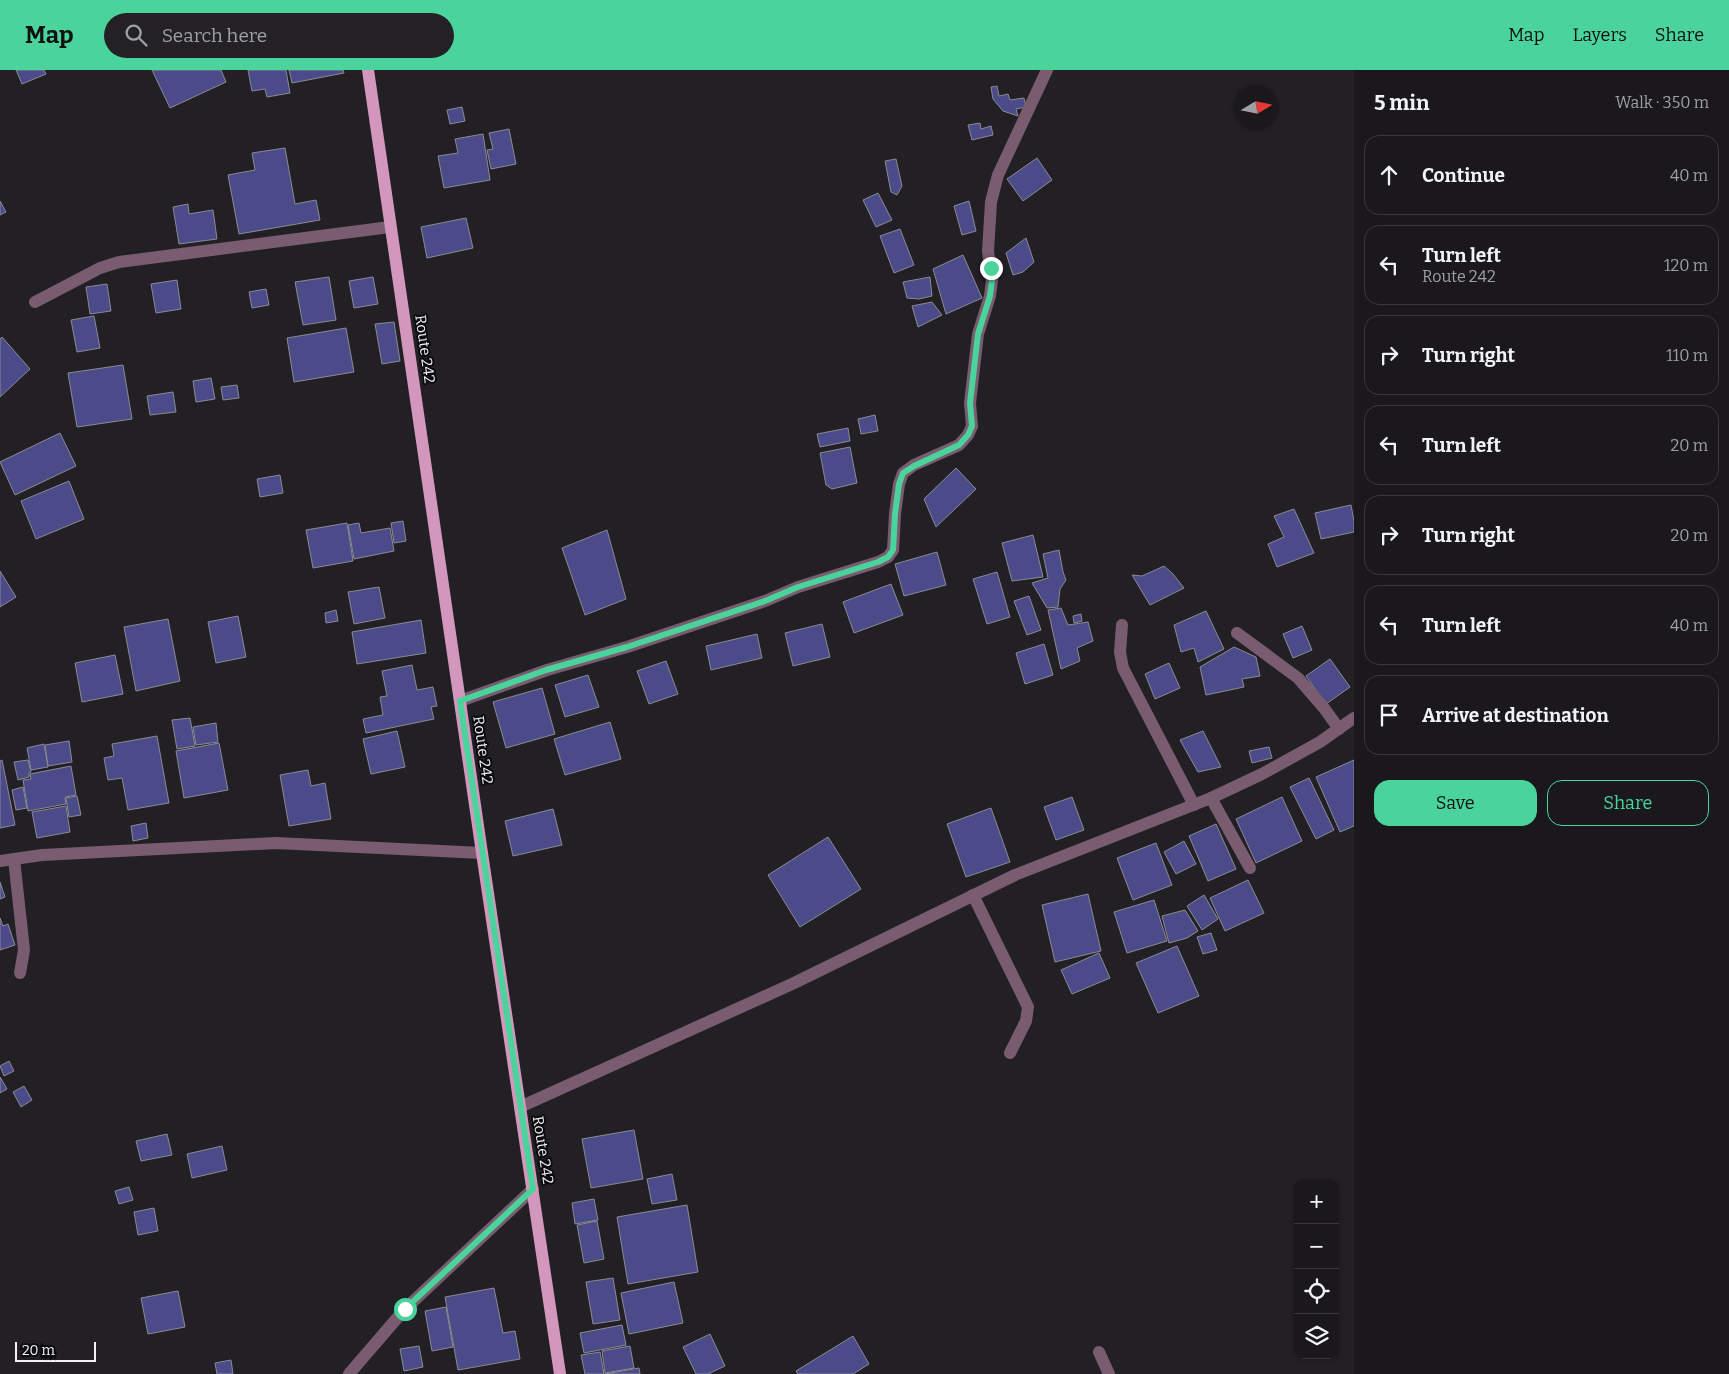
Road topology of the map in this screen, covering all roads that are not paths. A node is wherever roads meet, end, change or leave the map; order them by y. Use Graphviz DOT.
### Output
graph roads {
  1 [pos="368,70"];
  2 [pos="1047,70"];
  3 [pos="390,226"];
  4 [pos="35,302"];
  5 [pos="1122,625"];
  6 [pos="1237,633"];
  7 [pos="460,701"];
  8 [pos="1354,718"];
  9 [pos="1339,729"];
  10 [pos="1211,798"];
  11 [pos="1194,805"];
  12 [pos="482,853"];
  13 [pos="14,859"];
  14 [pos="0,861"];
  15 [pos="1250,868"];
  16 [pos="973,895"];
  17 [pos="20,973"];
  18 [pos="1010,1054"];
  19 [pos="520,1107"];
  20 [pos="533,1189"];
  21 [pos="1099,1352"];
  22 [pos="349,1374"];
  23 [pos="560,1374"];
  24 [pos="1109,1374"];
  1 -- 3 [label="main road, Route 242"];
  2 -- 7 [label="street"];
  3 -- 4 [label="street"];
  3 -- 7 [label="main road, Route 242"];
  5 -- 11 [label="street"];
  6 -- 9 [label="street"];
  7 -- 12 [label="main road, Route 242"];
  8 -- 9 [label="street"];
  9 -- 10 [label="street"];
  10 -- 11 [label="street"];
  10 -- 15 [label="street"];
  11 -- 16 [label="street"];
  12 -- 13 [label="street"];
  12 -- 19 [label="main road, Route 242"];
  13 -- 14 [label="street"];
  13 -- 17 [label="street"];
  16 -- 18 [label="street"];
  16 -- 19 [label="street"];
  19 -- 20 [label="main road, Route 242"];
  20 -- 22 [label="street"];
  20 -- 23 [label="main road, Route 242"];
  21 -- 24 [label="street"];
}
